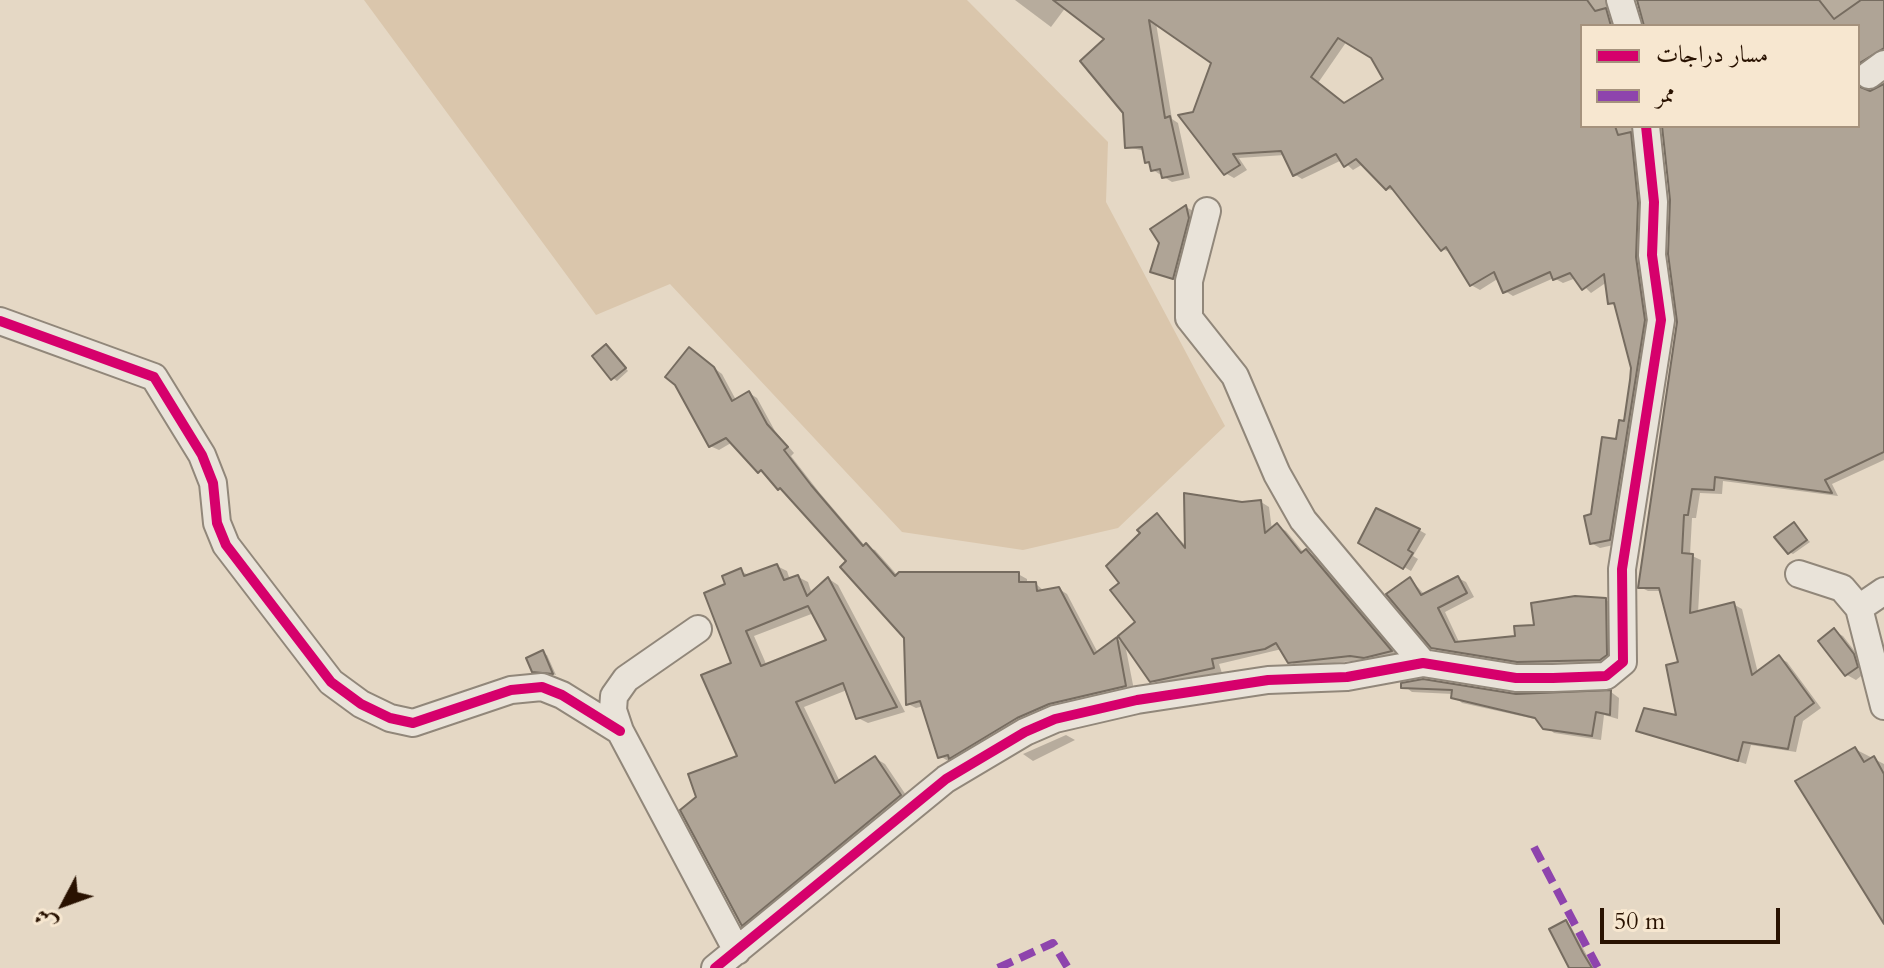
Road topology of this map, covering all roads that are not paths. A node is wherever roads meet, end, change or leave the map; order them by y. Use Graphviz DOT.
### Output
graph roads {
  1 [pos="1620,0"];
  2 [pos="1627,24"];
  3 [pos="1646,128"];
  4 [pos="1207,211"];
  5 [pos="0,321"];
  6 [pos="1799,574"];
  7 [pos="1884,591"];
  8 [pos="1859,608"];
  9 [pos="698,629"];
  10 [pos="1423,663"];
  11 [pos="1884,706"];
  12 [pos="620,731"];
  13 [pos="737,951"];
  14 [pos="715,968"];
  1 -- 2 [label="street"];
  3 -- 10 [label="street"];
  4 -- 10 [label="street"];
  5 -- 12 [label="street"];
  6 -- 8 [label="street"];
  7 -- 8 [label="street"];
  8 -- 11 [label="street"];
  9 -- 12 [label="street"];
  10 -- 13 [label="street"];
  12 -- 13 [label="street"];
  13 -- 14 [label="street"];
}
